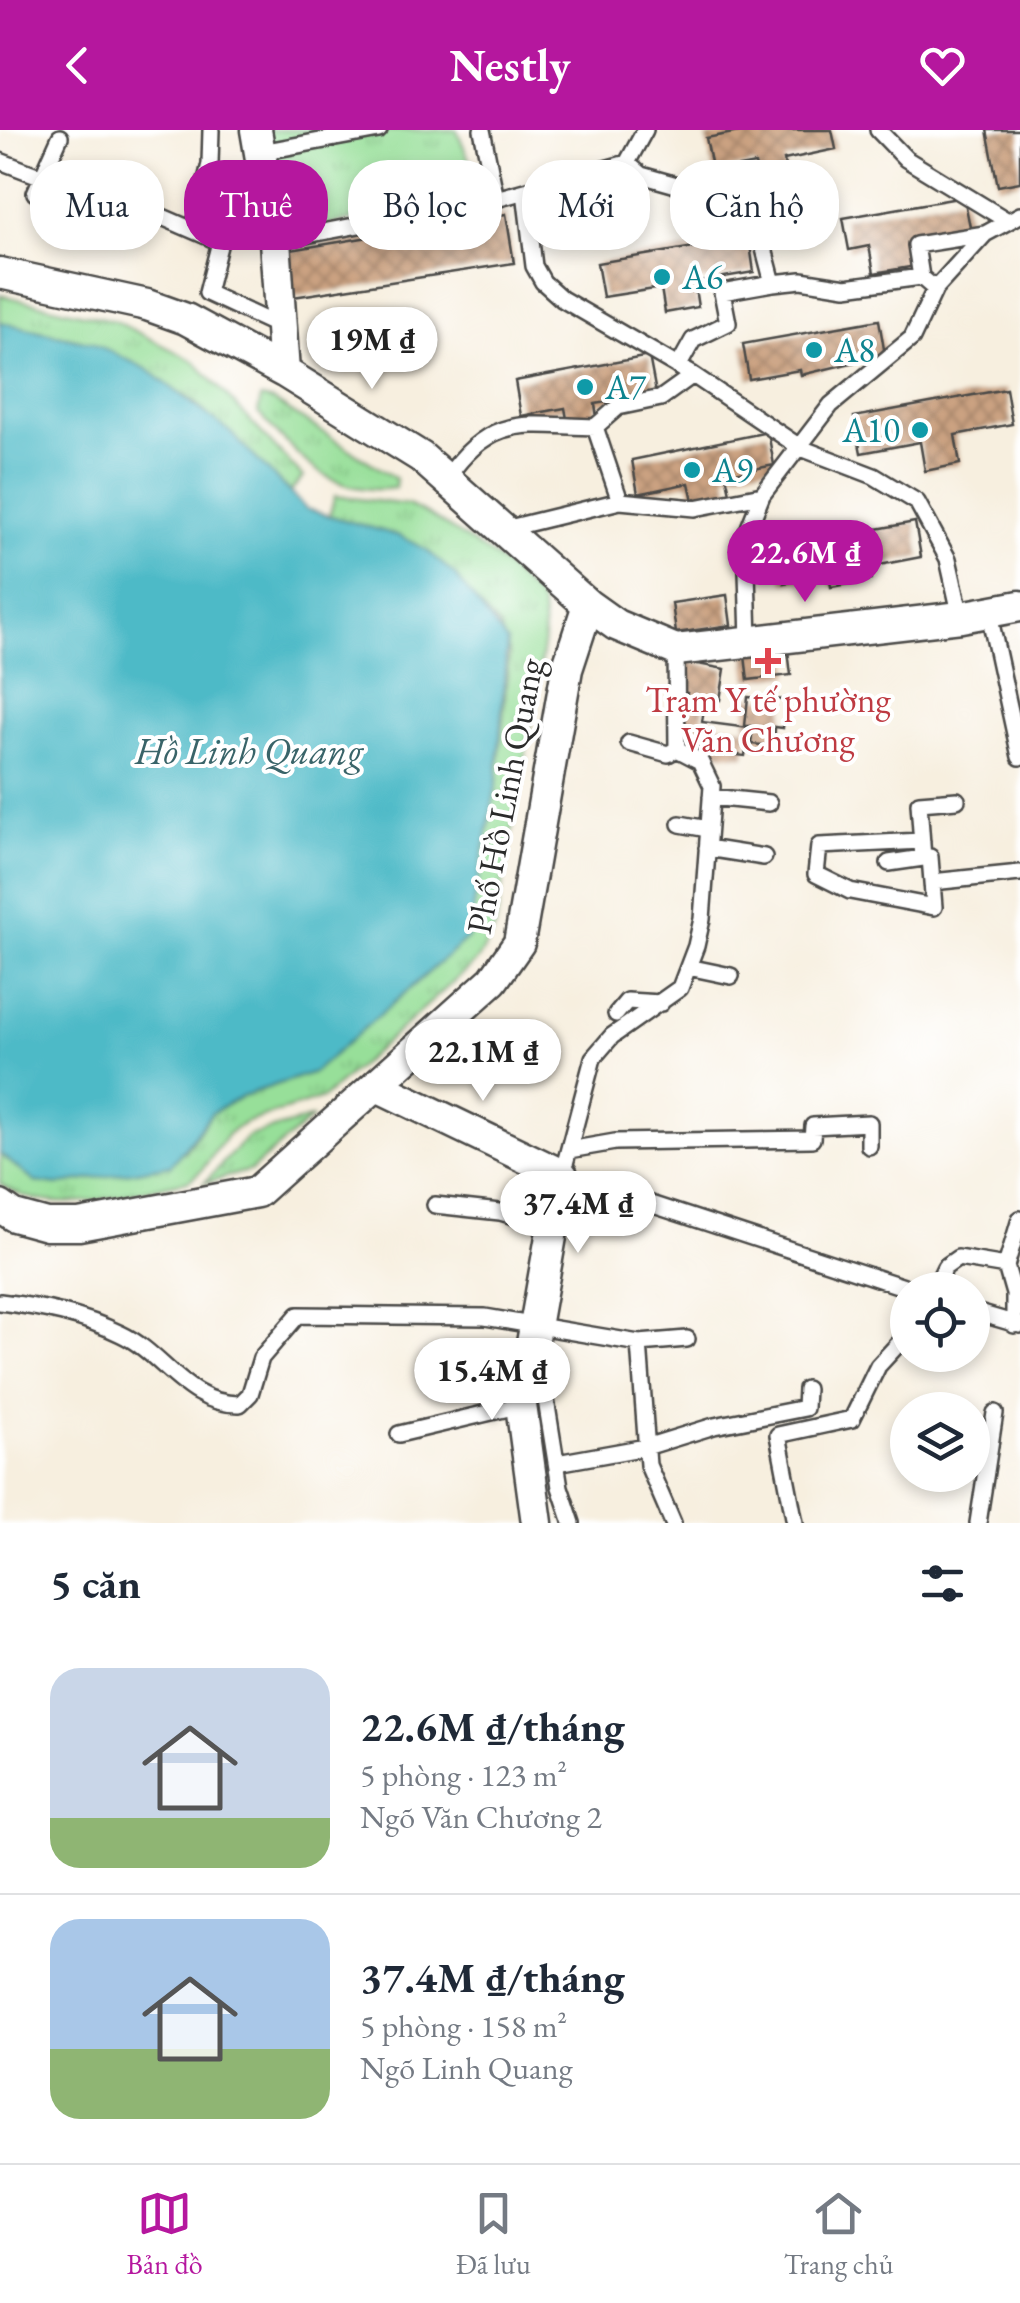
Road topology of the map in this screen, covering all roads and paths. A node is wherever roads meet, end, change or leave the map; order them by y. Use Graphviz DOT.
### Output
graph roads {
  1 [pos="211,130"];
  2 [pos="378,130"];
  3 [pos="482,130"];
  4 [pos="645,130"];
  5 [pos="878,130"];
  6 [pos="60,137"];
  7 [pos="258,141"];
  8 [pos="49,160"];
  9 [pos="210,160"];
  10 [pos="488,160"];
  11 [pos="629,160"];
  12 [pos="0,162"];
  13 [pos="30,172"];
  14 [pos="650,178"];
  15 [pos="1013,217"];
  16 [pos="984,234"];
  17 [pos="218,250"];
  18 [pos="275,250"];
  19 [pos="532,250"];
  20 [pos="0,273"];
  21 [pos="921,276"];
  22 [pos="773,283"];
  23 [pos="935,289"];
  24 [pos="278,326"];
  25 [pos="678,367"];
  26 [pos="284,372"];
  27 [pos="693,375"];
  28 [pos="595,427"];
  29 [pos="800,448"];
  30 [pos="447,478"];
  31 [pos="762,495"];
  32 [pos="620,502"];
  33 [pos="506,529"];
  34 [pos="588,606"];
  35 [pos="1020,606"];
  36 [pos="975,616"];
  37 [pos="749,642"];
  38 [pos="676,650"];
  39 [pos="629,744"];
  40 [pos="677,749"];
  41 [pos="1020,757"];
  42 [pos="712,798"];
  43 [pos="957,800"];
  44 [pos="770,803"];
  45 [pos="680,824"];
  46 [pos="708,829"];
  47 [pos="707,848"];
  48 [pos="922,849"];
  49 [pos="764,857"];
  50 [pos="889,863"];
  51 [pos="1020,873"];
  52 [pos="932,882"];
  53 [pos="688,967"];
  54 [pos="731,976"];
  55 [pos="661,1003"];
  56 [pos="616,1014"];
  57 [pos="379,1087"];
  58 [pos="870,1146"];
  59 [pos="566,1162"];
  60 [pos="435,1205"];
  61 [pos="0,1206"];
  62 [pos="1020,1219"];
  63 [pos="552,1227"];
  64 [pos="1006,1266"];
  65 [pos="943,1272"];
  66 [pos="890,1282"];
  67 [pos="0,1302"];
  68 [pos="990,1317"];
  69 [pos="534,1322"];
  70 [pos="1017,1325"];
  71 [pos="687,1339"];
  72 [pos="639,1343"];
  73 [pos="890,1353"];
  74 [pos="806,1388"];
  75 [pos="521,1405"];
  76 [pos="789,1412"];
  77 [pos="994,1412"];
  78 [pos="794,1432"];
  79 [pos="399,1434"];
  80 [pos="646,1447"];
  81 [pos="557,1463"];
  82 [pos="538,1523"];
  83 [pos="572,1523"];
  84 [pos="673,1523"];
  85 [pos="796,1523"];
  86 [pos="978,1523"];
  1 -- 9 [label="lane"];
  2 -- 7 [label="lane"];
  3 -- 10 [label="lane"];
  4 -- 11 [label="lane"];
  5 -- 15 [label="lane"];
  6 -- 8 [label="lane"];
  12 -- 13 [label="lane"];
  14 -- 22 [label="lane"];
  15 -- 16 [label="lane"];
  16 -- 21 [label="lane"];
  16 -- 23 [label="lane"];
  17 -- 24 [label="lane"];
  18 -- 24 [label="street"];
  19 -- 25 [label="lane"];
  20 -- 26 [label="street"];
  21 -- 22 [label="lane"];
  21 -- 23 [label="lane"];
  22 -- 25 [label="lane"];
  23 -- 29 [label="lane"];
  24 -- 26 [label="street"];
  25 -- 27 [label="lane"];
  26 -- 30 [label="street"];
  27 -- 28 [label="lane"];
  27 -- 29 [label="lane"];
  28 -- 30 [label="lane"];
  28 -- 32 [label="lane"];
  29 -- 31 [label="lane"];
  29 -- 36 [label="lane"];
  30 -- 33 [label="street"];
  31 -- 32 [label="lane"];
  31 -- 37 [label="lane"];
  32 -- 33 [label="lane"];
  33 -- 34 [label="street"];
  34 -- 38 [label="street"];
  34 -- 57 [label="street, Phố Hồ Linh Quang"];
  35 -- 36 [label="street"];
  36 -- 37 [label="street"];
  36 -- 41 [label="lane"];
  37 -- 38 [label="street"];
  38 -- 40 [label="lane"];
  39 -- 40 [label="lane"];
  40 -- 42 [label="lane"];
  42 -- 44 [label="lane"];
  42 -- 46 [label="lane"];
  43 -- 48 [label="lane"];
  45 -- 46 [label="lane"];
  46 -- 47 [label="lane"];
  47 -- 49 [label="lane"];
  47 -- 53 [label="lane"];
  48 -- 50 [label="lane"];
  48 -- 52 [label="lane"];
  48 -- 52 [label="lane"];
  51 -- 52 [label="lane"];
  53 -- 54 [label="lane"];
  53 -- 55 [label="lane"];
  55 -- 56 [label="lane"];
  55 -- 59 [label="lane"];
  57 -- 59 [label="street"];
  57 -- 61 [label="street, Phố Hồ Linh Quang"];
  58 -- 59 [label="lane"];
  59 -- 63 [label="street"];
  59 -- 66 [label="lane"];
  60 -- 63 [label="lane"];
  62 -- 64 [label="lane"];
  63 -- 69 [label="street"];
  64 -- 65 [label="lane"];
  64 -- 70 [label="lane"];
  67 -- 69 [label="lane"];
  68 -- 70 [label="lane"];
  69 -- 72 [label="lane"];
  69 -- 75 [label="street"];
  69 -- 81 [label="lane"];
  71 -- 72 [label="lane"];
  72 -- 80 [label="lane"];
  73 -- 78 [label="lane"];
  74 -- 76 [label="lane"];
  75 -- 79 [label="lane"];
  75 -- 82 [label="street"];
  76 -- 78 [label="lane"];
  76 -- 80 [label="lane"];
  77 -- 86 [label="lane"];
  78 -- 85 [label="lane"];
  80 -- 81 [label="lane"];
  80 -- 84 [label="lane"];
  81 -- 83 [label="lane"];
}
